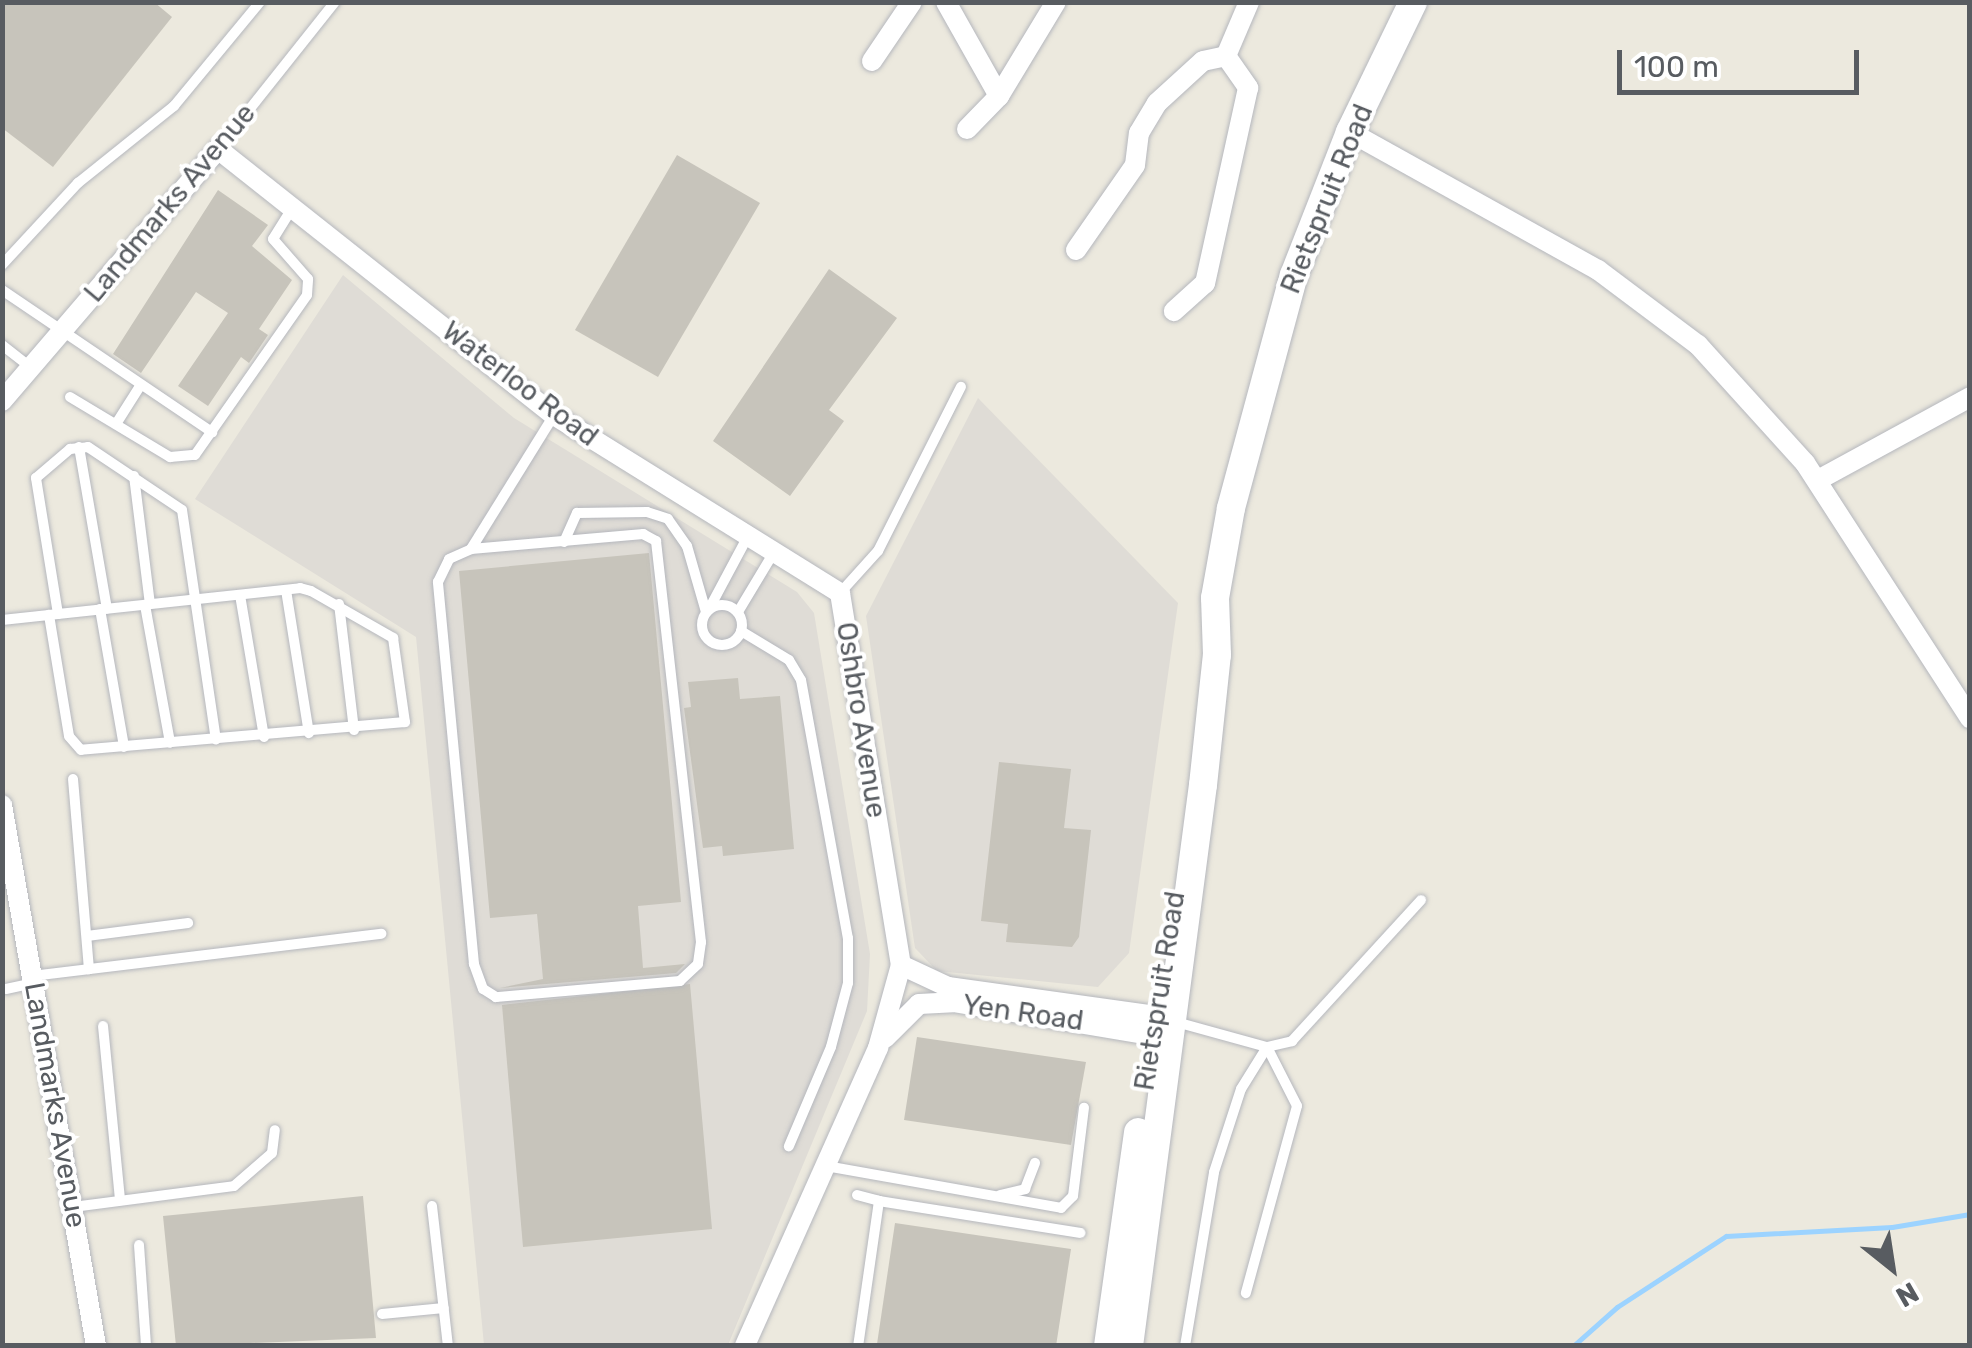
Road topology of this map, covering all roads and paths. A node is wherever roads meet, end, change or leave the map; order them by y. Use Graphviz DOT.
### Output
graph roads {
  1 [pos="260,2"];
  2 [pos="334,2"];
  3 [pos="912,2"];
  4 [pos="946,2"];
  5 [pos="1056,2"];
  6 [pos="1249,2"];
  7 [pos="1413,2"];
  8 [pos="1226,56"];
  9 [pos="872,61"];
  10 [pos="999,96"];
  11 [pos="966,129"];
  12 [pos="1350,132"];
  13 [pos="218,148"];
  14 [pos="293,207"];
  15 [pos="1076,250"];
  16 [pos="2,265"];
  17 [pos="2,290"];
  18 [pos="1174,311"];
  19 [pos="60,334"];
  20 [pos="2,345"];
  21 [pos="31,368"];
  22 [pos="140,386"];
  23 [pos="961,387"];
  24 [pos="1970,396"];
  25 [pos="4,397"];
  26 [pos="70,397"];
  27 [pos="554,415"];
  28 [pos="116,424"];
  29 [pos="212,432"];
  30 [pos="79,447"];
  31 [pos="134,476"];
  32 [pos="1818,480"];
  33 [pos="748,536"];
  34 [pos="564,542"];
  35 [pos="471,549"];
  36 [pos="774,552"];
  37 [pos="286,590"];
  38 [pos="840,594"];
  39 [pos="240,595"];
  40 [pos="195,600"];
  41 [pos="147,604"];
  42 [pos="339,604"];
  43 [pos="103,609"];
  44 [pos="708,611"];
  45 [pos="738,612"];
  46 [pos="53,615"];
  47 [pos="2,620"];
  48 [pos="742,631"];
  49 [pos="1970,718"];
  50 [pos="354,730"];
  51 [pos="309,733"];
  52 [pos="264,736"];
  53 [pos="216,740"];
  54 [pos="170,743"];
  55 [pos="124,746"];
  56 [pos="73,779"];
  57 [pos="2,805"];
  58 [pos="1421,900"];
  59 [pos="188,923"];
  60 [pos="381,934"];
  61 [pos="86,936"];
  62 [pos="902,965"];
  63 [pos="90,969"];
  64 [pos="33,980"];
  65 [pos="6,989"];
  66 [pos="103,1026"];
  67 [pos="1168,1026"];
  68 [pos="1267,1047"];
  69 [pos="878,1048"];
  70 [pos="1084,1108"];
  71 [pos="275,1130"];
  72 [pos="789,1146"];
  73 [pos="1035,1164"];
  74 [pos="825,1166"];
  75 [pos="857,1195"];
  76 [pos="994,1196"];
  77 [pos="120,1200"];
  78 [pos="880,1202"];
  79 [pos="432,1206"];
  80 [pos="73,1207"];
  81 [pos="1080,1233"];
  82 [pos="139,1244"];
  83 [pos="1246,1293"];
  84 [pos="444,1308"];
  85 [pos="382,1314"];
  86 [pos="750,1345"];
  87 [pos="96,1346"];
  88 [pos="146,1346"];
  89 [pos="448,1346"];
  90 [pos="858,1346"];
  91 [pos="1108,1346"];
  92 [pos="1130,1346"];
  93 [pos="1185,1346"];
  1 -- 16 [label="lane"];
  2 -- 13 [label="lane, Landmarks Avenue"];
  3 -- 9 [label="street"];
  4 -- 10 [label="street"];
  5 -- 10 [label="street"];
  6 -- 8 [label="street"];
  7 -- 12 [label="street, Rietspruit Road"];
  8 -- 15 [label="street"];
  8 -- 18 [label="street"];
  10 -- 11 [label="street"];
  12 -- 32 [label="street"];
  12 -- 67 [label="street, Rietspruit Road"];
  13 -- 14 [label="street, Waterloo Road"];
  13 -- 19 [label="street, Landmarks Avenue"];
  14 -- 27 [label="street, Waterloo Road"];
  14 -- 29 [label="lane"];
  17 -- 19 [label="lane"];
  19 -- 21 [label="street, Landmarks Avenue"];
  19 -- 22 [label="lane"];
  20 -- 21 [label="lane"];
  21 -- 25 [label="street, Landmarks Avenue"];
  22 -- 28 [label="lane"];
  22 -- 29 [label="lane"];
  23 -- 38 [label="lane, Oshbro Avenue"];
  24 -- 32 [label="street"];
  26 -- 28 [label="lane"];
  27 -- 33 [label="street, Waterloo Road"];
  27 -- 35 [label="lane"];
  28 -- 29 [label="lane"];
  30 -- 31 [label="lane"];
  30 -- 43 [label="lane"];
  30 -- 46 [label="lane"];
  31 -- 40 [label="lane"];
  31 -- 41 [label="lane"];
  32 -- 49 [label="street"];
  33 -- 36 [label="street, Waterloo Road"];
  33 -- 44 [label="lane"];
  34 -- 35 [label="lane"];
  34 -- 35 [label="lane"];
  34 -- 44 [label="lane"];
  36 -- 38 [label="street, Waterloo Road"];
  36 -- 45 [label="lane"];
  37 -- 39 [label="lane"];
  37 -- 42 [label="lane"];
  37 -- 51 [label="lane"];
  38 -- 62 [label="street, Oshbro Avenue"];
  39 -- 40 [label="lane"];
  39 -- 52 [label="lane"];
  40 -- 41 [label="lane"];
  40 -- 53 [label="lane"];
  41 -- 43 [label="lane"];
  41 -- 54 [label="lane"];
  42 -- 50 [label="lane"];
  42 -- 50 [label="lane"];
  43 -- 46 [label="lane"];
  43 -- 55 [label="lane"];
  44 -- 45 [label="lane"];
  44 -- 48 [label="lane"];
  45 -- 48 [label="lane"];
  46 -- 47 [label="lane"];
  46 -- 55 [label="lane"];
  48 -- 72 [label="lane"];
  50 -- 51 [label="lane"];
  51 -- 52 [label="lane"];
  52 -- 53 [label="lane"];
  53 -- 54 [label="lane"];
  54 -- 55 [label="lane"];
  56 -- 61 [label="lane"];
  57 -- 64 [label="street, Landmarks Avenue"];
  58 -- 68 [label="lane"];
  59 -- 61 [label="lane"];
  60 -- 63 [label="lane"];
  61 -- 63 [label="lane"];
  62 -- 67 [label="street, Yen Road"];
  62 -- 69 [label="street"];
  63 -- 64 [label="lane"];
  64 -- 65 [label="lane"];
  64 -- 80 [label="street, Landmarks Avenue"];
  66 -- 77 [label="lane"];
  67 -- 68 [label="lane, Yen Road"];
  67 -- 69 [label="street, Yen Road"];
  67 -- 91 [label="street, Rietspruit Road"];
  67 -- 92 [label="street, Rietspruit Road"];
  68 -- 83 [label="lane"];
  68 -- 93 [label="lane"];
  69 -- 74 [label="street"];
  70 -- 76 [label="lane"];
  71 -- 77 [label="lane"];
  73 -- 76 [label="lane"];
  74 -- 76 [label="lane"];
  74 -- 86 [label="street"];
  75 -- 78 [label="lane"];
  77 -- 80 [label="lane"];
  78 -- 81 [label="lane"];
  78 -- 90 [label="lane"];
  79 -- 84 [label="lane"];
  80 -- 87 [label="street, Landmarks Avenue"];
  82 -- 88 [label="lane"];
  84 -- 85 [label="lane"];
  84 -- 89 [label="lane"];
}
